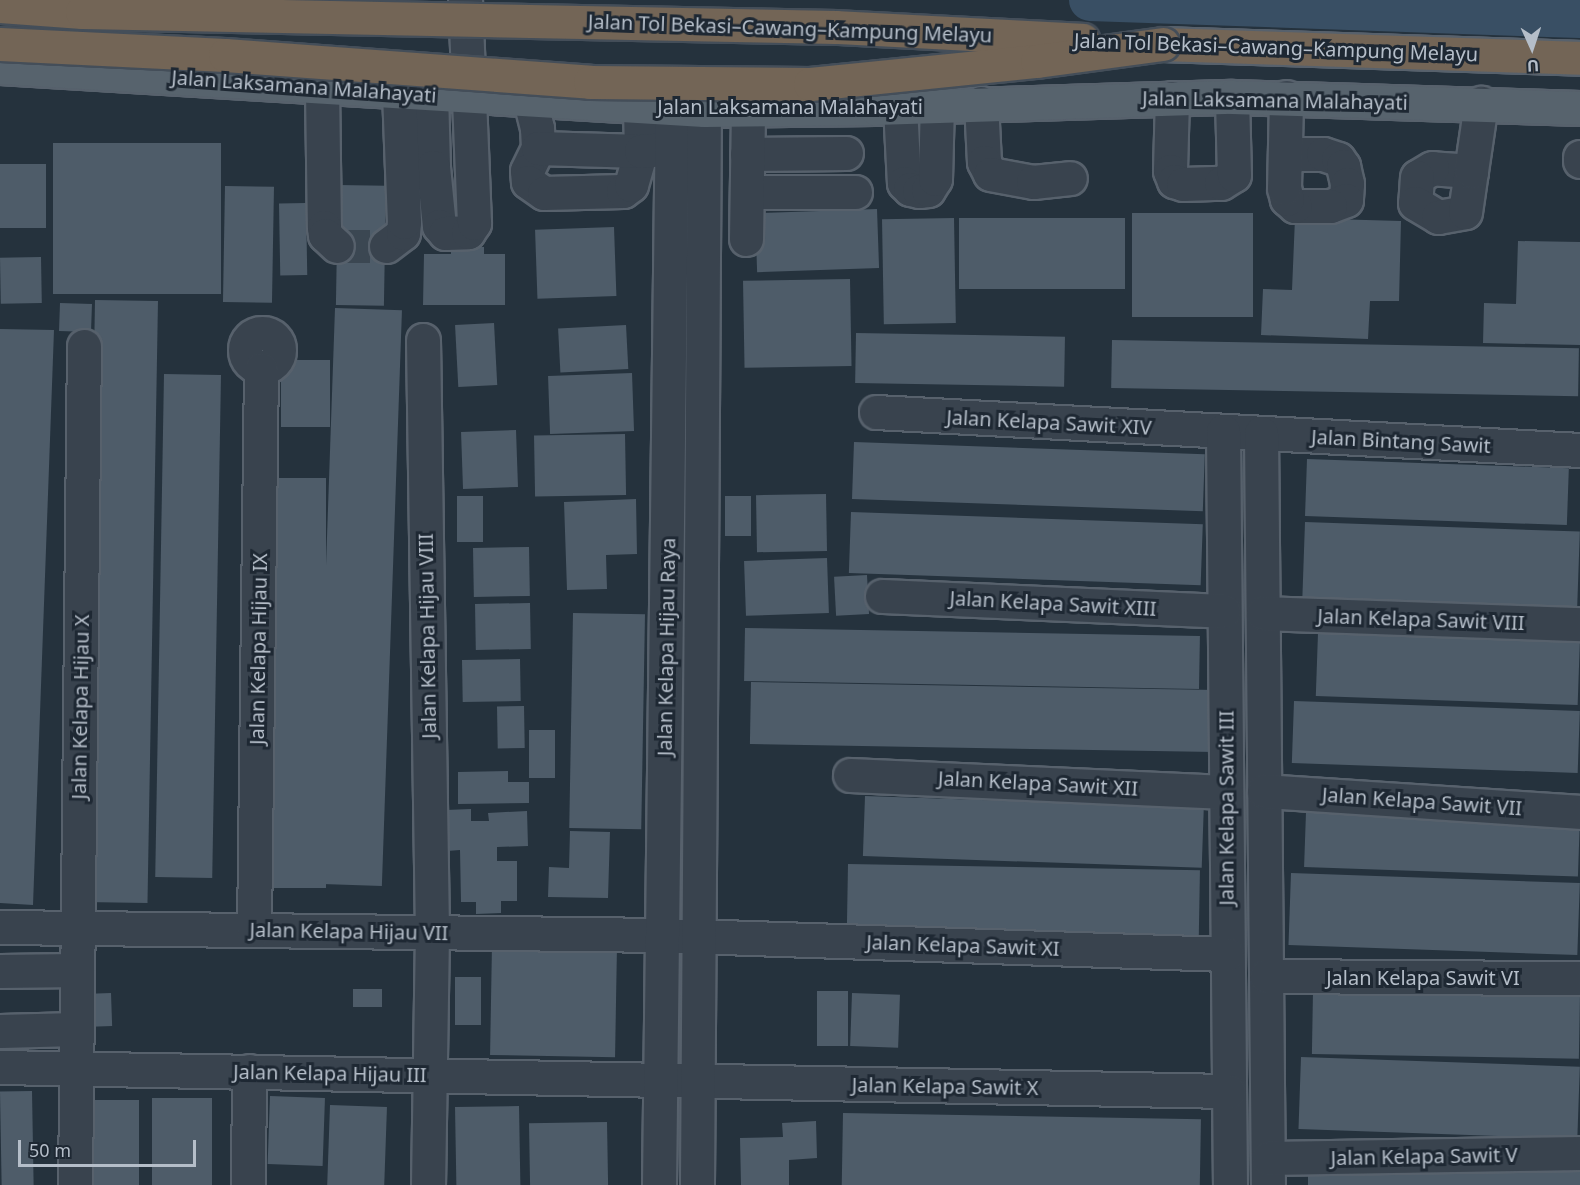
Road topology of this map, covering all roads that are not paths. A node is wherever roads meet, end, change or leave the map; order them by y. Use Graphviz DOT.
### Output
graph roads {
  1 [pos="465,0"];
  2 [pos="0,6"];
  3 [pos="0,44"];
  4 [pos="1163,44"];
  5 [pos="1580,58"];
  6 [pos="0,67"];
  7 [pos="322,88"];
  8 [pos="415,93"];
  9 [pos="468,97"];
  10 [pos="1232,97"];
  11 [pos="1286,97"];
  12 [pos="1172,98"];
  13 [pos="530,100"];
  14 [pos="981,103"];
  15 [pos="1481,104"];
  16 [pos="937,105"];
  17 [pos="900,107"];
  18 [pos="656,108"];
  19 [pos="1580,108"];
  20 [pos="704,110"];
  21 [pos="748,110"];
  22 [pos="538,148"];
  23 [pos="656,150"];
  24 [pos="846,153"];
  25 [pos="747,154"];
  26 [pos="1285,158"];
  27 [pos="1472,171"];
  28 [pos="1070,178"];
  29 [pos="747,192"];
  30 [pos="855,192"];
  31 [pos="746,239"];
  32 [pos="338,246"];
  33 [pos="386,246"];
  34 [pos="670,299"];
  35 [pos="702,302"];
  36 [pos="423,340"];
  37 [pos="84,345"];
  38 [pos="261,369"];
  39 [pos="876,412"];
  40 [pos="1223,431"];
  41 [pos="1261,433"];
  42 [pos="1580,450"];
  43 [pos="882,596"];
  44 [pos="1224,611"];
  45 [pos="1263,614"];
  46 [pos="1580,624"];
  47 [pos="850,775"];
  48 [pos="1264,791"];
  49 [pos="1226,792"];
  50 [pos="1580,812"];
  51 [pos="0,927"];
  52 [pos="77,928"];
  53 [pos="254,930"];
  54 [pos="432,932"];
  55 [pos="662,935"];
  56 [pos="699,937"];
  57 [pos="1227,954"];
  58 [pos="77,970"];
  59 [pos="0,971"];
  60 [pos="1266,976"];
  61 [pos="1580,978"];
  62 [pos="76,1029"];
  63 [pos="0,1031"];
  64 [pos="0,1067"];
  65 [pos="76,1068"];
  66 [pos="249,1071"];
  67 [pos="432,1074"];
  68 [pos="661,1078"];
  69 [pos="698,1080"];
  70 [pos="1229,1091"];
  71 [pos="1580,1153"];
  72 [pos="1268,1171"];
  73 [pos="75,1185"];
  74 [pos="248,1185"];
  75 [pos="428,1185"];
  76 [pos="659,1185"];
  77 [pos="697,1185"];
  78 [pos="1230,1185"];
  1 -- 9 [label="street"];
  2 -- 4 [label="highway, Jalan Tol Bekasi–Cawang–Kampung Melayu, bridge"];
  3 -- 4 [label="highway, bridge"];
  4 -- 5 [label="highway, Jalan Tol Bekasi–Cawang–Kampung Melayu"];
  6 -- 7 [label="main road, Jalan Laksamana Malahayati"];
  7 -- 8 [label="main road, Jalan Laksamana Malahayati"];
  7 -- 32 [label="street"];
  8 -- 9 [label="main road, Jalan Laksamana Malahayati"];
  8 -- 9 [label="street"];
  8 -- 33 [label="street"];
  9 -- 13 [label="main road, Jalan Laksamana Malahayati"];
  10 -- 11 [label="main road, Jalan Laksamana Malahayati"];
  10 -- 12 [label="main road, Jalan Laksamana Malahayati"];
  10 -- 12 [label="street"];
  11 -- 15 [label="main road, Jalan Laksamana Malahayati"];
  11 -- 26 [label="street"];
  12 -- 14 [label="main road, Jalan Laksamana Malahayati"];
  13 -- 18 [label="main road, Jalan Laksamana Malahayati"];
  13 -- 22 [label="street"];
  14 -- 16 [label="main road, Jalan Laksamana Malahayati"];
  14 -- 28 [label="street"];
  15 -- 19 [label="main road, Jalan Laksamana Malahayati"];
  15 -- 27 [label="street"];
  16 -- 17 [label="main road, Jalan Laksamana Malahayati"];
  16 -- 17 [label="street"];
  17 -- 21 [label="main road, Jalan Laksamana Malahayati"];
  18 -- 20 [label="main road, Jalan Laksamana Malahayati"];
  18 -- 23 [label="street, Jalan Kelapa Hijau Raya"];
  20 -- 21 [label="main road, Jalan Laksamana Malahayati"];
  20 -- 35 [label="street, Jalan Kelapa Hijau Raya"];
  21 -- 25 [label="street"];
  22 -- 23 [label="street"];
  22 -- 23 [label="street"];
  23 -- 34 [label="street, Jalan Kelapa Hijau Raya"];
  24 -- 25 [label="street"];
  25 -- 29 [label="street"];
  29 -- 30 [label="street"];
  29 -- 31 [label="street"];
  34 -- 35 [label="street"];
  34 -- 55 [label="street, Jalan Kelapa Hijau Raya"];
  35 -- 56 [label="street, Jalan Kelapa Hijau Raya"];
  36 -- 54 [label="street, Jalan Kelapa Hijau VIII"];
  37 -- 52 [label="street, Jalan Kelapa Hijau X"];
  38 -- 53 [label="street, Jalan Kelapa Hijau IX"];
  39 -- 40 [label="street, Jalan Kelapa Sawit XIV"];
  40 -- 41 [label="street, Jalan Bintang Sawit"];
  40 -- 44 [label="street, Jalan Kelapa Sawit III"];
  41 -- 42 [label="street, Jalan Bintang Sawit"];
  41 -- 45 [label="street, Jalan Kelapa Sawit III"];
  43 -- 44 [label="street, Jalan Kelapa Sawit XIII"];
  44 -- 49 [label="street, Jalan Kelapa Sawit III"];
  45 -- 46 [label="street, Jalan Kelapa Sawit VIII"];
  45 -- 48 [label="street, Jalan Kelapa Sawit III"];
  47 -- 49 [label="street, Jalan Kelapa Sawit XII"];
  48 -- 50 [label="street, Jalan Kelapa Sawit VII"];
  48 -- 60 [label="street, Jalan Kelapa Sawit III"];
  49 -- 57 [label="street, Jalan Kelapa Sawit III"];
  51 -- 52 [label="street, Jalan Kelapa Hijau VII"];
  52 -- 53 [label="street, Jalan Kelapa Hijau VII"];
  52 -- 58 [label="street, Jalan Kelapa Hijau X"];
  53 -- 54 [label="street, Jalan Kelapa Hijau VII"];
  54 -- 55 [label="street, Jalan Kelapa Hijau VII"];
  54 -- 67 [label="street, Jalan Kelapa Hijau VIII"];
  55 -- 56 [label="street, Jalan Kelapa Hijau VII"];
  55 -- 68 [label="street, Jalan Kelapa Hijau Raya"];
  56 -- 57 [label="street, Jalan Kelapa Sawit XI"];
  56 -- 69 [label="street, Jalan Kelapa Hijau Raya"];
  57 -- 70 [label="street, Jalan Kelapa Sawit III"];
  58 -- 59 [label="street"];
  58 -- 62 [label="street, Jalan Kelapa Hijau X"];
  60 -- 61 [label="street, Jalan Kelapa Sawit VI"];
  60 -- 72 [label="street, Jalan Kelapa Sawit III"];
  62 -- 63 [label="street"];
  62 -- 65 [label="street, Jalan Kelapa Hijau X"];
  64 -- 65 [label="street, Jalan Kelapa Hijau III"];
  65 -- 66 [label="street, Jalan Kelapa Hijau III"];
  65 -- 73 [label="street, Jalan Kelapa Hijau X"];
  66 -- 67 [label="street, Jalan Kelapa Hijau III"];
  66 -- 74 [label="street"];
  67 -- 68 [label="street, Jalan Kelapa Hijau III"];
  67 -- 75 [label="street, Jalan Kelapa Hijau VIII"];
  68 -- 69 [label="street, Jalan Kelapa Sawit X"];
  68 -- 76 [label="street, Jalan Kelapa Hijau Raya"];
  69 -- 70 [label="street, Jalan Kelapa Sawit X"];
  69 -- 77 [label="street, Jalan Kelapa Hijau Raya"];
  70 -- 78 [label="street, Jalan Kelapa Sawit III"];
  71 -- 72 [label="street, Jalan Kelapa Sawit V"];
}
